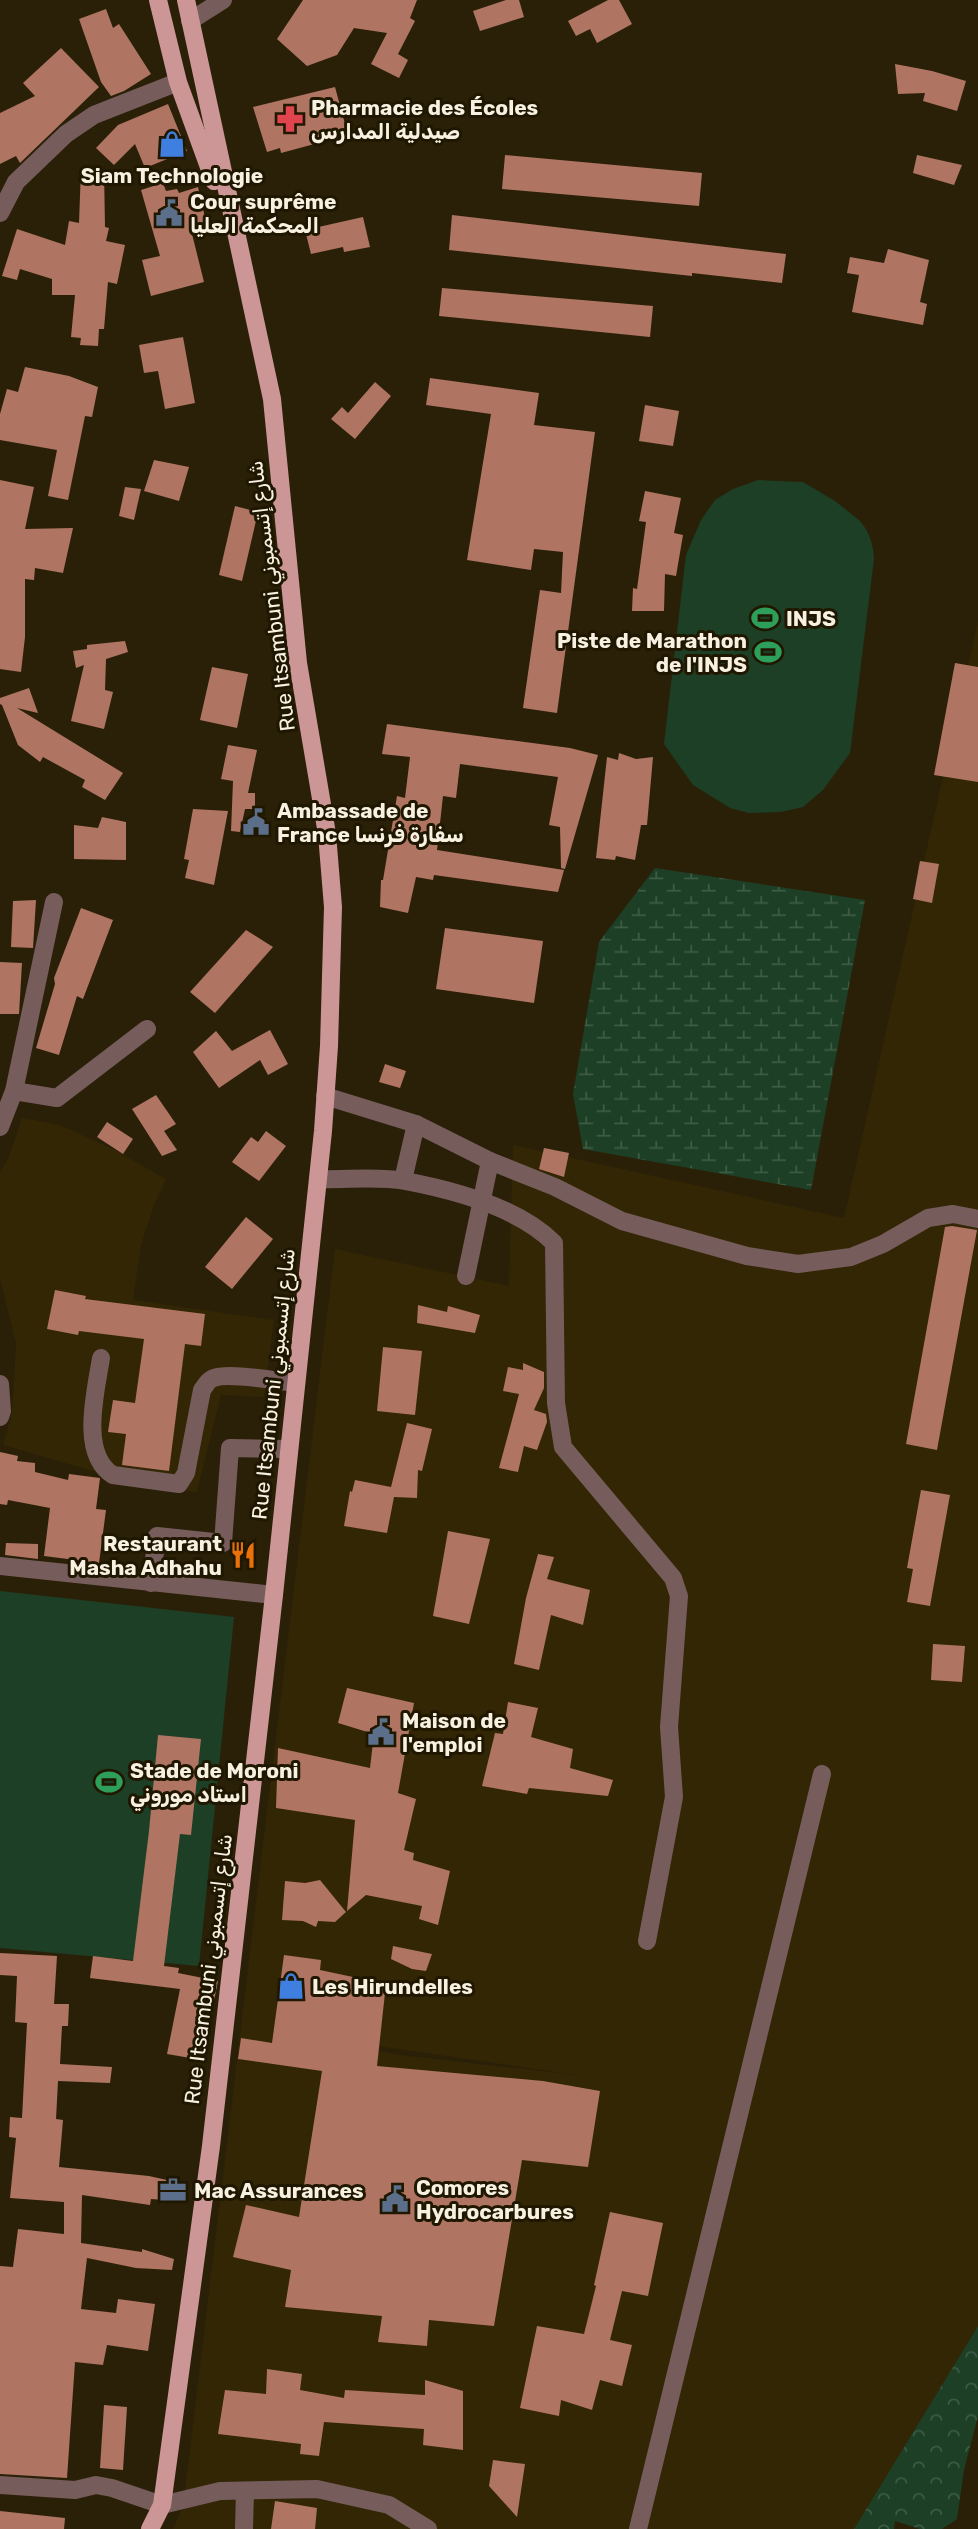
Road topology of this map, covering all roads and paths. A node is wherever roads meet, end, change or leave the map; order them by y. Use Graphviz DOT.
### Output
graph roads {
  1 [pos="158,0"];
  2 [pos="186,0"];
  3 [pos="223,0"];
  4 [pos="190,21"];
  5 [pos="178,82"];
  6 [pos="0,213"];
  7 [pos="237,243"];
  8 [pos="54,902"];
  9 [pos="147,1029"];
  10 [pos="15,1091"];
  11 [pos="326,1096"];
  12 [pos="416,1124"];
  13 [pos="0,1127"];
  14 [pos="490,1161"];
  15 [pos="318,1179"];
  16 [pos="403,1180"];
  17 [pos="482,1201"];
  18 [pos="978,1219"];
  19 [pos="466,1276"];
  20 [pos="101,1359"];
  21 [pos="0,1384"];
  22 [pos="295,1384"];
  23 [pos="0,1417"];
  24 [pos="289,1449"];
  25 [pos="0,1566"];
  26 [pos="151,1583"];
  27 [pos="274,1595"];
  28 [pos="822,1774"];
  29 [pos="647,1941"];
  30 [pos="0,2485"];
  31 [pos="245,2491"];
  32 [pos="162,2505"];
  33 [pos="150,2529"];
  34 [pos="244,2529"];
  35 [pos="428,2529"];
  36 [pos="638,2529"];
  1 -- 5 [label="main road"];
  2 -- 4 [label="main road"];
  3 -- 4 [label="street"];
  4 -- 7 [label="main road"];
  5 -- 6 [label="street"];
  5 -- 7 [label="main road"];
  7 -- 11 [label="main road, Rue Itsambuni شارع إتسمبوني"];
  8 -- 10 [label="street"];
  9 -- 10 [label="street"];
  10 -- 13 [label="street"];
  11 -- 12 [label="street"];
  11 -- 15 [label="main road, Rue Itsambuni شارع إتسمبوني"];
  12 -- 14 [label="street"];
  12 -- 16 [label="street"];
  14 -- 17 [label="street"];
  14 -- 18 [label="street"];
  15 -- 16 [label="street"];
  15 -- 22 [label="main road, Rue Itsambuni شارع إتسمبوني"];
  16 -- 17 [label="street"];
  17 -- 19 [label="street"];
  17 -- 29 [label="street"];
  20 -- 22 [label="street"];
  21 -- 23 [label="street"];
  22 -- 24 [label="main road, Rue Itsambuni شارع إتسمبوني"];
  24 -- 26 [label="street"];
  24 -- 27 [label="main road, Rue Itsambuni شارع إتسمبوني"];
  25 -- 26 [label="street"];
  26 -- 27 [label="street"];
  27 -- 32 [label="main road, Rue Itsambuni شارع إتسمبوني"];
  28 -- 36 [label="street"];
  30 -- 32 [label="street"];
  31 -- 32 [label="street"];
  31 -- 34 [label="street"];
  31 -- 35 [label="street"];
  32 -- 33 [label="main road, Rue Itsambuni شارع إتسمبوني"];
}
